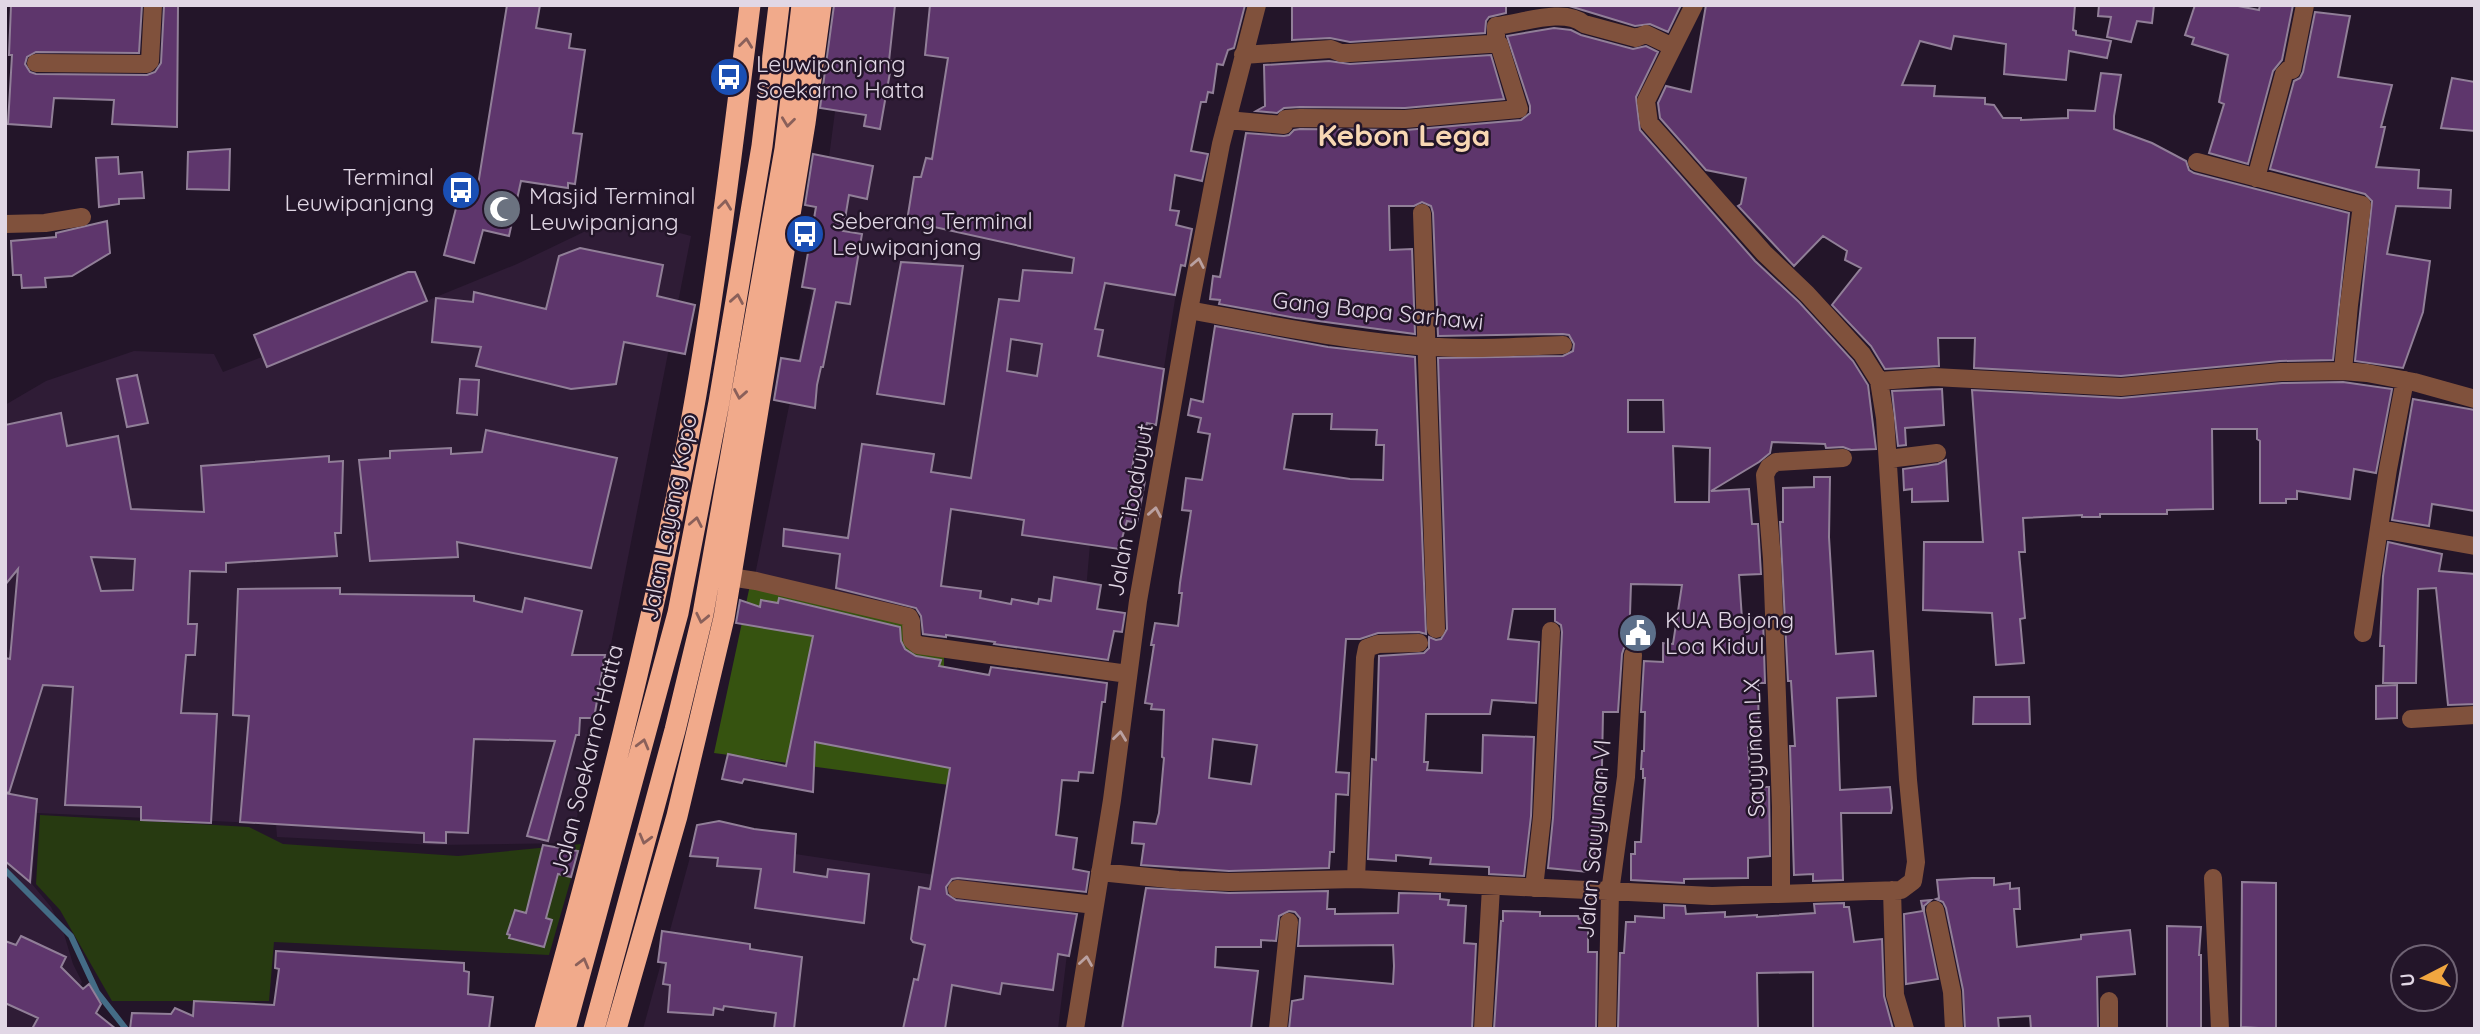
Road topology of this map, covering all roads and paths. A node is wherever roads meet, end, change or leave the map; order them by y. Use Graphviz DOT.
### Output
graph roads {
  1 [pos="153,5"];
  2 [pos="750,5"];
  3 [pos="779,5"];
  4 [pos="802,5"];
  5 [pos="821,5"];
  6 [pos="1257,5"];
  7 [pos="1694,5"];
  8 [pos="2305,5"];
  9 [pos="1496,43"];
  10 [pos="1673,47"];
  11 [pos="1243,55"];
  12 [pos="36,63"];
  13 [pos="1227,120"];
  14 [pos="2197,162"];
  15 [pos="2256,178"];
  16 [pos="1422,213"];
  17 [pos="82,217"];
  18 [pos="5,224"];
  19 [pos="1189,310"];
  20 [pos="1563,345"];
  21 [pos="1428,346"];
  22 [pos="2343,371"];
  23 [pos="2405,380"];
  24 [pos="1879,381"];
  25 [pos="2475,398"];
  26 [pos="1937,453"];
  27 [pos="1843,458"];
  28 [pos="1888,459"];
  29 [pos="2380,529"];
  30 [pos="2475,546"];
  31 [pos="730,578"];
  32 [pos="1436,629"];
  33 [pos="1550,631"];
  34 [pos="2363,633"];
  35 [pos="1419,643"];
  36 [pos="1633,655"];
  37 [pos="1128,674"];
  38 [pos="2475,715"];
  39 [pos="2411,719"];
  40 [pos="1100,872"];
  41 [pos="2213,878"];
  42 [pos="1356,879"];
  43 [pos="1492,887"];
  44 [pos="1534,888"];
  45 [pos="957,889"];
  46 [pos="1892,890"];
  47 [pos="1610,892"];
  48 [pos="1781,894"];
  49 [pos="1095,905"];
  50 [pos="1935,910"];
  51 [pos="1289,922"];
  52 [pos="2109,1001"];
  53 [pos="545,1029"];
  54 [pos="565,1029"];
  55 [pos="594,1029"];
  56 [pos="616,1029"];
  57 [pos="1075,1029"];
  58 [pos="1278,1029"];
  59 [pos="1483,1029"];
  60 [pos="1607,1029"];
  61 [pos="1905,1029"];
  62 [pos="1954,1029"];
  63 [pos="2109,1029"];
  64 [pos="2220,1029"];
  1 -- 12 [label="street"];
  53 -- 2 [label="highway, Jalan Soekarno-Hatta, one-way"];
  54 -- 3 [label="highway, Jalan Layang Kopo, one-way"];
  4 -- 55 [label="highway, Jalan Layang Kopo, one-way"];
  5 -- 31 [label="highway"];
  6 -- 11 [label="street, Jalan Cibaduyut"];
  7 -- 10 [label="street"];
  8 -- 15 [label="street"];
  9 -- 10 [label="street"];
  9 -- 11 [label="street"];
  9 -- 13 [label="street"];
  10 -- 24 [label="street"];
  11 -- 13 [label="street, Jalan Cibaduyut"];
  19 -- 13 [label="street, Jalan Cibaduyut, one-way"];
  14 -- 15 [label="street"];
  15 -- 22 [label="street"];
  16 -- 21 [label="street"];
  17 -- 18 [label="street"];
  19 -- 21 [label="street, Gang Bapa Sarhawi"];
  37 -- 19 [label="street, Jalan Cibaduyut, one-way"];
  20 -- 21 [label="street, Gang Bapa Sarhawi"];
  21 -- 32 [label="street"];
  22 -- 23 [label="street"];
  22 -- 24 [label="street"];
  23 -- 25 [label="street"];
  23 -- 29 [label="street"];
  24 -- 28 [label="street"];
  26 -- 28 [label="street"];
  27 -- 48 [label="street, Sauyunan LX"];
  28 -- 46 [label="street"];
  29 -- 30 [label="street"];
  29 -- 34 [label="street"];
  31 -- 37 [label="street"];
  31 -- 56 [label="highway"];
  33 -- 44 [label="street"];
  35 -- 42 [label="street"];
  36 -- 47 [label="street, Jalan Sauyunan Vl"];
  40 -- 37 [label="street, Jalan Cibaduyut, one-way"];
  38 -- 39 [label="street"];
  40 -- 42 [label="street"];
  40 -- 49 [label="street, Jalan Cibaduyut"];
  41 -- 64 [label="street"];
  42 -- 43 [label="street"];
  43 -- 44 [label="street"];
  43 -- 59 [label="street"];
  44 -- 47 [label="street"];
  45 -- 49 [label="street"];
  46 -- 48 [label="street"];
  46 -- 61 [label="street"];
  47 -- 48 [label="street"];
  47 -- 60 [label="street, Jalan Sauyunan Vl"];
  57 -- 49 [label="street, Jalan Cibaduyut, one-way"];
  50 -- 62 [label="street"];
  51 -- 58 [label="street"];
  52 -- 63 [label="street"];
}
